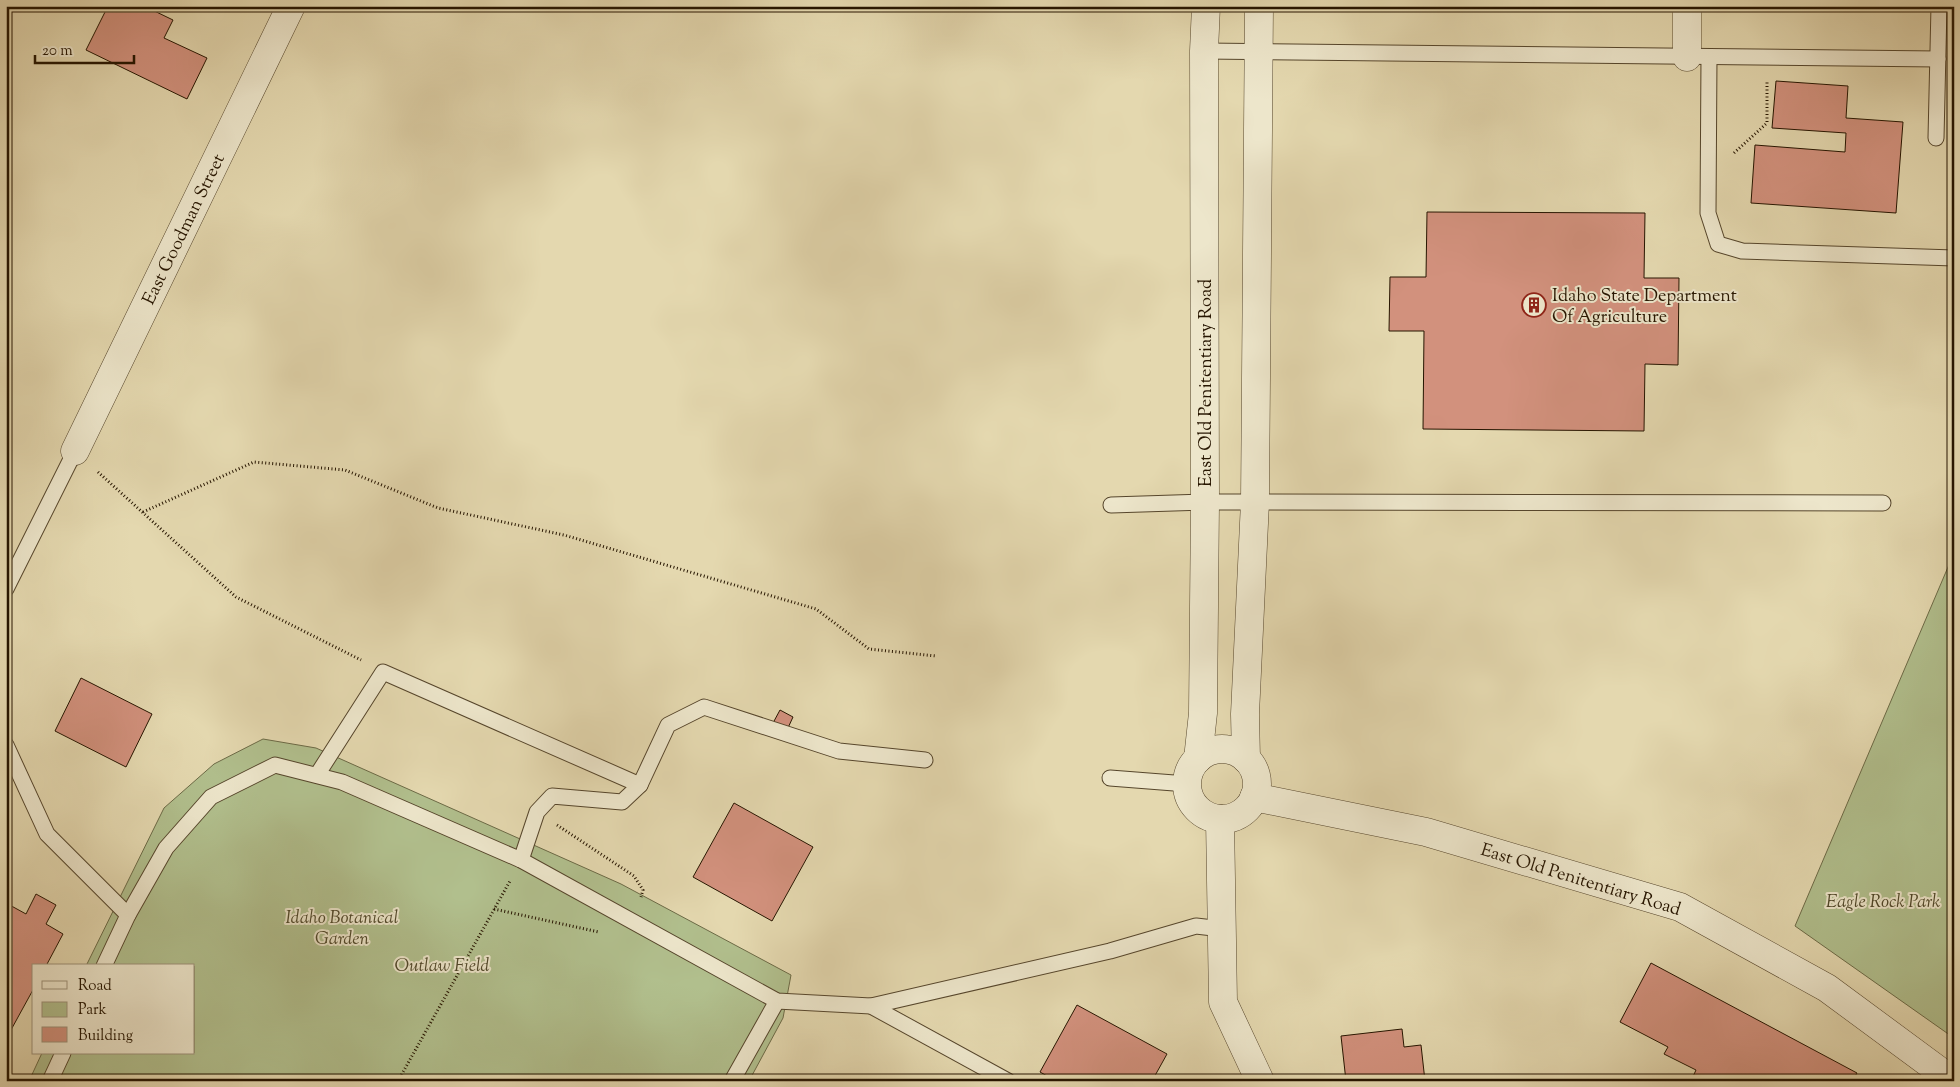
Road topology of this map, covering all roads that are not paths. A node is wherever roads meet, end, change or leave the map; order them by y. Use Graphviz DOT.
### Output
graph roads {
  1 [pos="291,6"];
  2 [pos="1206,6"];
  3 [pos="1259,6"];
  4 [pos="1687,6"];
  5 [pos="1939,6"];
  6 [pos="1204,52"];
  7 [pos="1260,52"];
  8 [pos="1698,57"];
  9 [pos="1938,59"];
  10 [pos="1936,138"];
  11 [pos="1954,258"];
  12 [pos="75,451"];
  13 [pos="1205,502"];
  14 [pos="1255,502"];
  15 [pos="1111,504"];
  16 [pos="1883,504"];
  17 [pos="6,589"];
  18 [pos="6,745"];
  19 [pos="1198,759"];
  20 [pos="1246,759"];
  21 [pos="925,760"];
  22 [pos="317,776"];
  23 [pos="1110,778"];
  24 [pos="1187,784"];
  25 [pos="640,785"];
  26 [pos="1254,797"];
  27 [pos="1220,819"];
  28 [pos="521,860"];
  29 [pos="128,915"];
  30 [pos="1222,929"];
  31 [pos="105,964"];
  32 [pos="777,1000"];
  33 [pos="871,1006"];
  34 [pos="63,1054"];
  35 [pos="50,1081"];
  36 [pos="732,1081"];
  37 [pos="1008,1081"];
  38 [pos="1260,1081"];
  39 [pos="1953,1081"];
  1 -- 12 [label="street, East Goodman Street"];
  2 -- 6 [label="street, East Old Penitentiary Road"];
  3 -- 7 [label="street"];
  4 -- 8 [label="street"];
  5 -- 9 [label="lane"];
  6 -- 7 [label="lane"];
  6 -- 13 [label="street, East Old Penitentiary Road"];
  7 -- 8 [label="lane"];
  7 -- 14 [label="street"];
  8 -- 9 [label="lane"];
  8 -- 11 [label="lane"];
  9 -- 10 [label="lane"];
  12 -- 17 [label="lane"];
  13 -- 14 [label="lane"];
  13 -- 15 [label="lane"];
  13 -- 19 [label="street, East Old Penitentiary Road"];
  14 -- 16 [label="lane"];
  14 -- 20 [label="street"];
  18 -- 29 [label="lane"];
  19 -- 20 [label="street"];
  19 -- 24 [label="street"];
  20 -- 26 [label="street"];
  21 -- 25 [label="lane"];
  22 -- 25 [label="lane"];
  22 -- 28 [label="lane"];
  22 -- 29 [label="lane"];
  23 -- 24 [label="lane"];
  24 -- 27 [label="street"];
  25 -- 28 [label="lane"];
  26 -- 27 [label="street"];
  26 -- 39 [label="street, East Old Penitentiary Road"];
  27 -- 30 [label="street"];
  28 -- 32 [label="lane"];
  29 -- 31 [label="lane"];
  30 -- 33 [label="lane"];
  30 -- 38 [label="street"];
  32 -- 33 [label="lane"];
  32 -- 36 [label="lane"];
  33 -- 37 [label="lane"];
  34 -- 35 [label="lane"];
}
